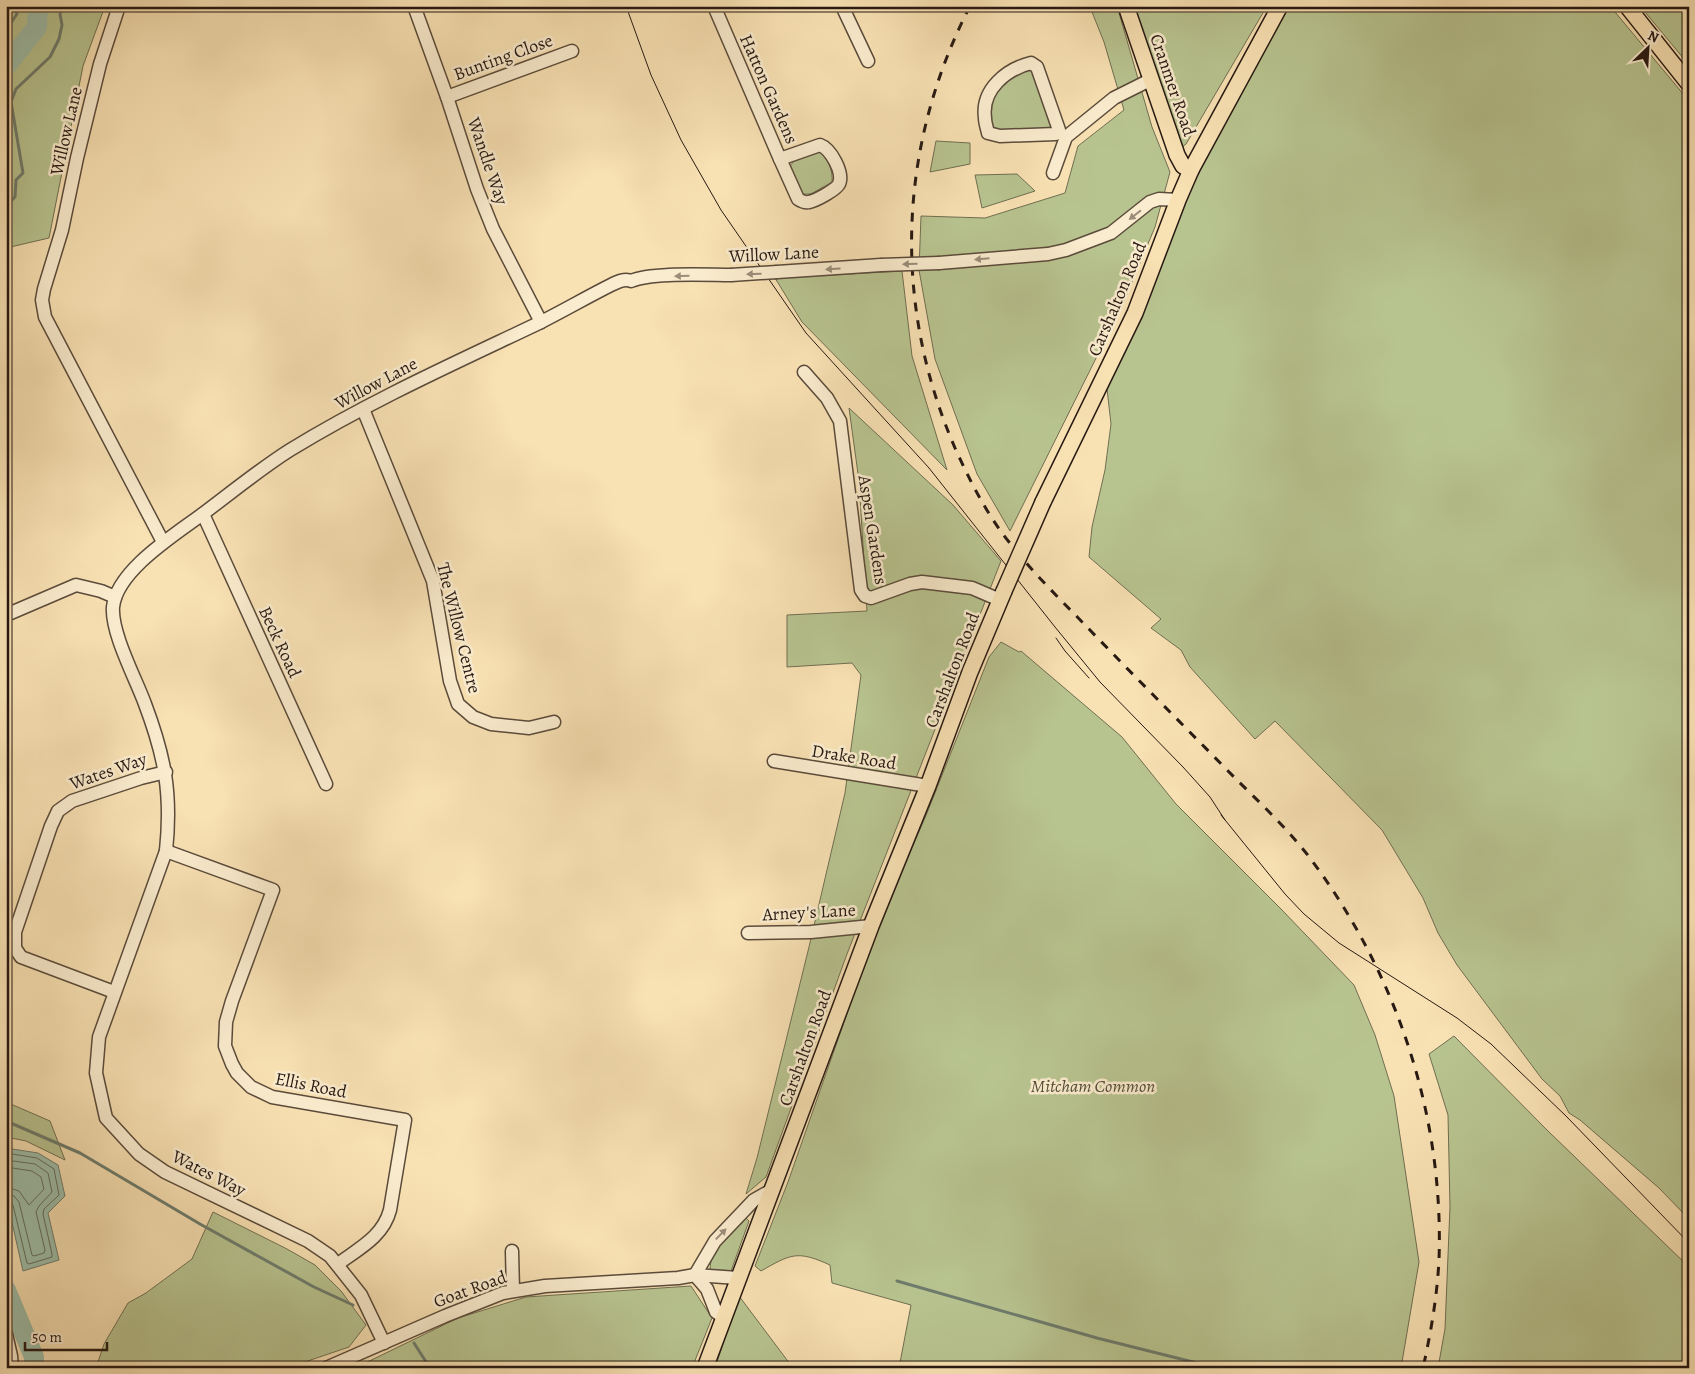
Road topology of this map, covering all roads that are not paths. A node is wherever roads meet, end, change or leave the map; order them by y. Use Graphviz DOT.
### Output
graph roads {
  1 [pos="119,6"];
  2 [pos="414,6"];
  3 [pos="714,6"];
  4 [pos="842,6"];
  5 [pos="1126,6"];
  6 [pos="1280,6"];
  7 [pos="1626,6"];
  8 [pos="572,50"];
  9 [pos="868,61"];
  10 [pos="1150,80"];
  11 [pos="1689,84"];
  12 [pos="447,97"];
  13 [pos="1062,134"];
  14 [pos="780,159"];
  15 [pos="1191,170"];
  16 [pos="1053,173"];
  17 [pos="1178,200"];
  18 [pos="541,322"];
  19 [pos="804,372"];
  20 [pos="363,409"];
  21 [pos="203,514"];
  22 [pos="163,542"];
  23 [pos="1002,595"];
  24 [pos="115,597"];
  25 [pos="6,615"];
  26 [pos="554,722"];
  27 [pos="774,762"];
  28 [pos="166,772"];
  29 [pos="326,784"];
  30 [pos="928,786"];
  31 [pos="166,851"];
  32 [pos="871,926"];
  33 [pos="748,933"];
  34 [pos="11,951"];
  35 [pos="114,992"];
  36 [pos="772,1190"];
  37 [pos="512,1250"];
  38 [pos="338,1264"];
  39 [pos="695,1275"];
  40 [pos="738,1278"];
  41 [pos="513,1291"];
  42 [pos="724,1318"];
  43 [pos="6,1334"];
  44 [pos="384,1343"];
  45 [pos="12,1368"];
  46 [pos="326,1368"];
  47 [pos="705,1368"];
  1 -- 22 [label="street, Willow Lane"];
  2 -- 12 [label="street, Wandle Way"];
  3 -- 14 [label="street, Hatton Gardens"];
  4 -- 9 [label="street"];
  5 -- 10 [label="main road, Cranmer Road"];
  6 -- 15 [label="main road, Carshalton Road"];
  7 -- 11 [label="main road"];
  8 -- 12 [label="street, Bunting Close"];
  10 -- 13 [label="street"];
  10 -- 15 [label="main road, Cranmer Road"];
  12 -- 18 [label="street, Wandle Way"];
  13 -- 13 [label="street"];
  13 -- 16 [label="street"];
  14 -- 14 [label="street, Hatton Gardens"];
  15 -- 17 [label="main road, Carshalton Road"];
  17 -- 18 [label="street, Willow Lane, one-way, bridge"];
  17 -- 23 [label="main road, Carshalton Road, bridge"];
  18 -- 20 [label="street, Willow Lane"];
  19 -- 23 [label="street, Aspen Gardens"];
  20 -- 21 [label="street, Willow Lane"];
  20 -- 26 [label="street, The Willow Centre"];
  21 -- 22 [label="street, Willow Lane"];
  21 -- 29 [label="street, Beck Road"];
  22 -- 24 [label="street"];
  23 -- 30 [label="main road, Carshalton Road"];
  24 -- 25 [label="street"];
  24 -- 28 [label="street, Wates Way"];
  27 -- 30 [label="street, Drake Road"];
  28 -- 31 [label="street, Wates Way"];
  28 -- 34 [label="street, Wates Way"];
  30 -- 32 [label="main road, Carshalton Road"];
  31 -- 35 [label="street, Wates Way"];
  31 -- 38 [label="street, Ellis Road"];
  32 -- 33 [label="street, Arney's Lane"];
  32 -- 36 [label="main road, Carshalton Road"];
  34 -- 35 [label="street, Wates Way"];
  35 -- 38 [label="street, Wates Way"];
  39 -- 36 [label="street, one-way"];
  36 -- 40 [label="main road, Carshalton Road"];
  37 -- 41 [label="street"];
  38 -- 44 [label="street, Wates Way"];
  39 -- 40 [label="street, Goat Road"];
  39 -- 41 [label="street, Goat Road"];
  39 -- 42 [label="street"];
  40 -- 42 [label="main road, Carshalton Road"];
  41 -- 44 [label="street, Goat Road"];
  42 -- 47 [label="main road, Carshalton Road"];
  43 -- 45 [label="street"];
  44 -- 46 [label="street, Goat Road"];
}
